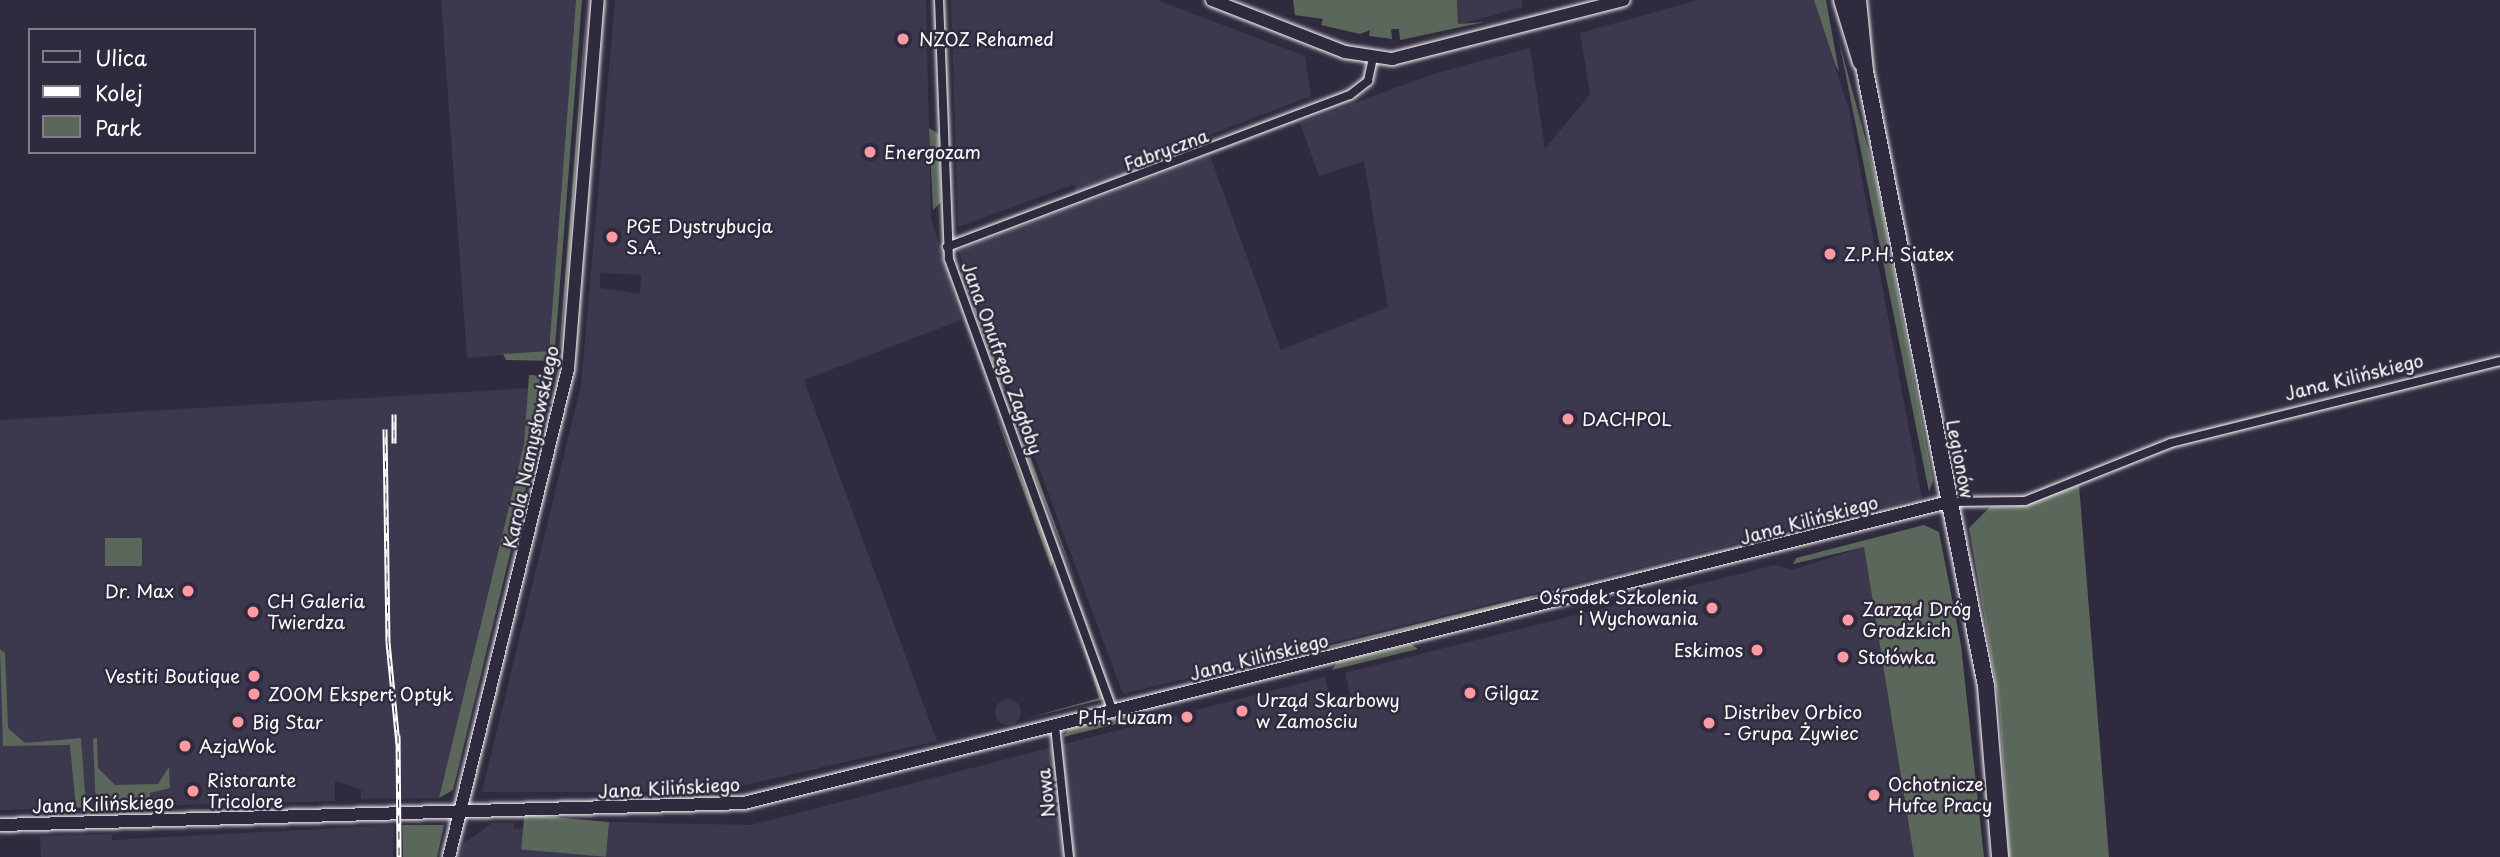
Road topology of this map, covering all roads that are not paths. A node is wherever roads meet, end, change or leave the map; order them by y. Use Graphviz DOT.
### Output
graph roads {
  1 [pos="598,0"];
  2 [pos="939,0"];
  3 [pos="1212,0"];
  4 [pos="1624,0"];
  5 [pos="1842,0"];
  6 [pos="1858,0"];
  7 [pos="1373,58"];
  8 [pos="1865,71"];
  9 [pos="947,247"];
  10 [pos="2500,361"];
  11 [pos="1949,502"];
  12 [pos="1113,712"];
  13 [pos="1055,726"];
  14 [pos="464,811"];
  15 [pos="0,825"];
  16 [pos="449,857"];
  17 [pos="1069,857"];
  18 [pos="2000,857"];
  1 -- 14 [label="street, Karola Namysłowskiego"];
  2 -- 9 [label="street, Jana Onufrego Zagłoby"];
  3 -- 7 [label="street"];
  4 -- 7 [label="street"];
  5 -- 8 [label="highway, Legionów"];
  6 -- 8 [label="highway, Legionów"];
  7 -- 9 [label="street, Fabryczna"];
  8 -- 11 [label="highway, Legionów"];
  9 -- 12 [label="street, Jana Onufrego Zagłoby"];
  10 -- 11 [label="street, Jana Kilińskiego"];
  11 -- 12 [label="street, Jana Kilińskiego"];
  11 -- 18 [label="highway, Legionów"];
  12 -- 13 [label="street, Jana Kilińskiego"];
  13 -- 14 [label="street, Jana Kilińskiego"];
  13 -- 17 [label="street, Nowa"];
  14 -- 15 [label="street, Jana Kilińskiego"];
  14 -- 16 [label="street, Karola Namysłowskiego"];
}
